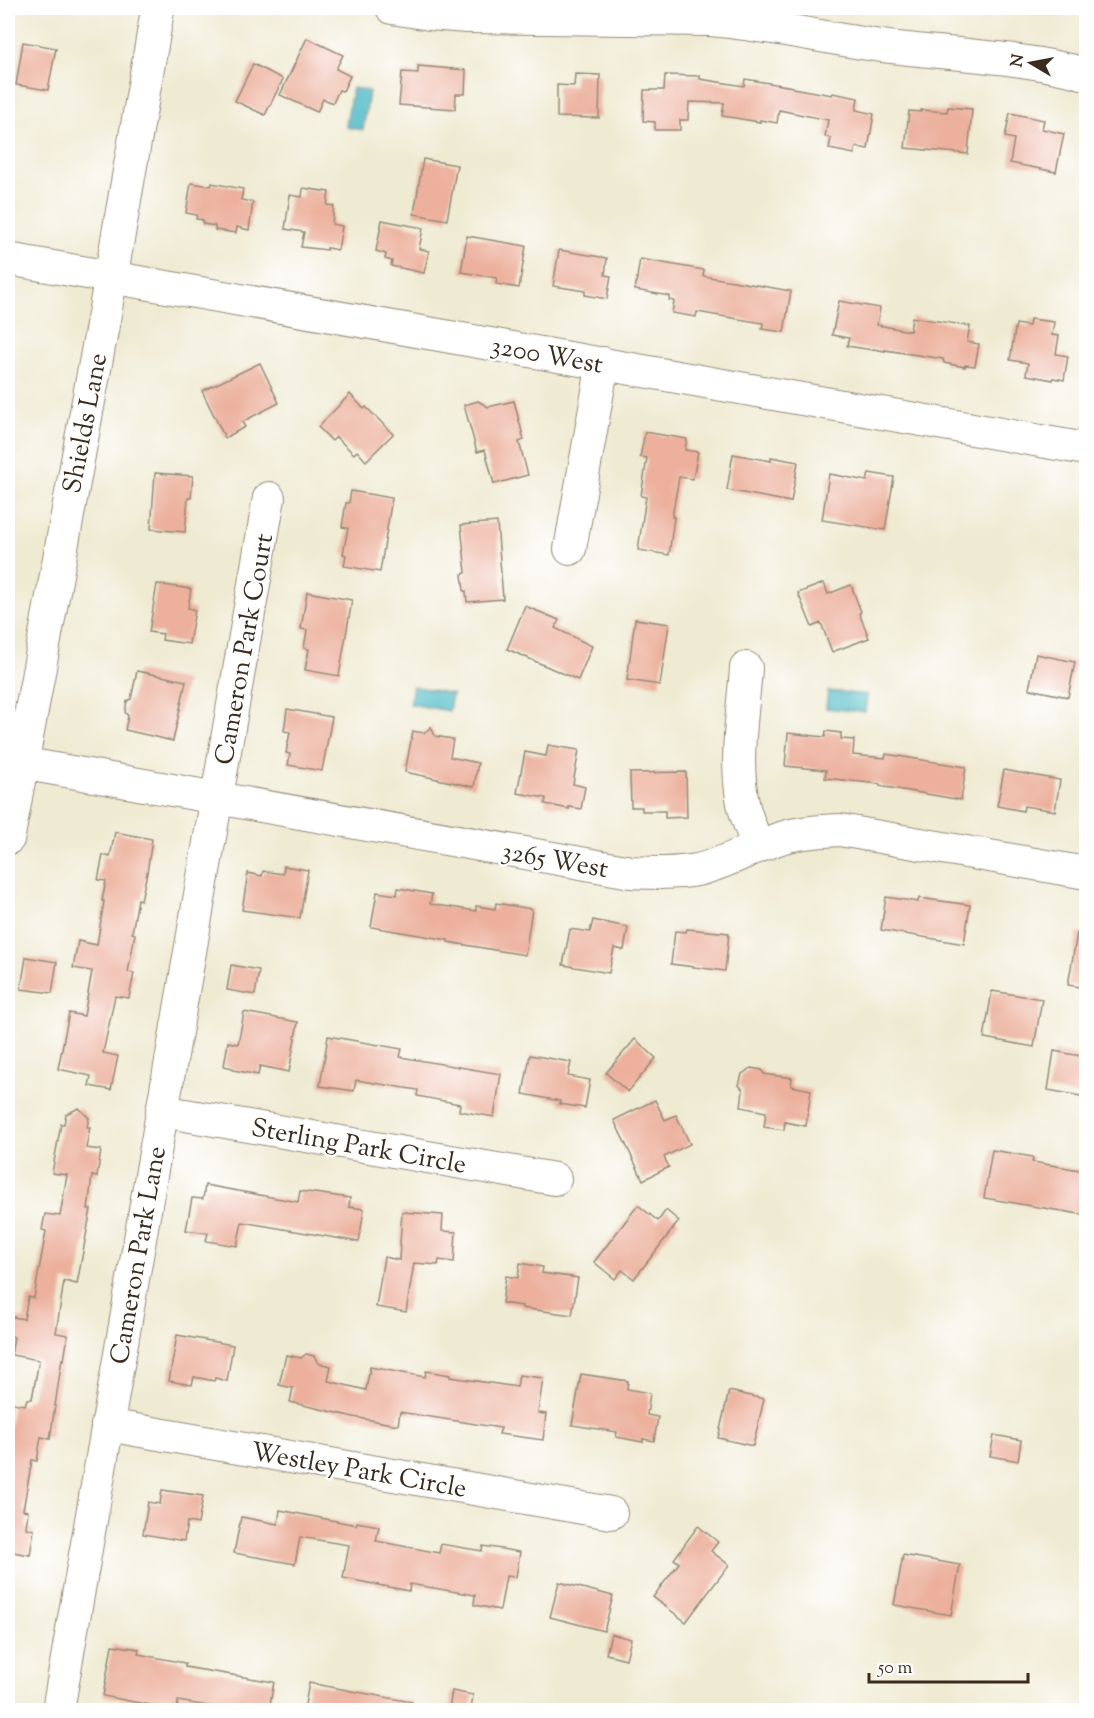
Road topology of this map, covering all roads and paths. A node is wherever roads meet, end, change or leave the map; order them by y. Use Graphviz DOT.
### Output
graph roads {
  1 [pos="158,8"];
  2 [pos="392,8"];
  3 [pos="1086,75"];
  4 [pos="8,259"];
  5 [pos="111,277"];
  6 [pos="603,363"];
  7 [pos="1086,449"];
  8 [pos="269,498"];
  9 [pos="570,549"];
  10 [pos="746,668"];
  11 [pos="21,764"];
  12 [pos="216,799"];
  13 [pos="8,838"];
  14 [pos="758,847"];
  15 [pos="1086,873"];
  16 [pos="162,1111"];
  17 [pos="555,1179"];
  18 [pos="107,1425"];
  19 [pos="611,1513"];
  20 [pos="58,1710"];
  1 -- 5 [label="main road, Shields Lane"];
  2 -- 3 [label="street"];
  4 -- 5 [label="street, 3200 West"];
  5 -- 6 [label="street, 3200 West"];
  5 -- 11 [label="main road, Shields Lane"];
  6 -- 7 [label="street, 3200 West"];
  6 -- 9 [label="street"];
  8 -- 12 [label="street, Cameron Park Court"];
  10 -- 14 [label="street"];
  11 -- 12 [label="street, 3265 West"];
  11 -- 13 [label="main road, Shields Lane"];
  12 -- 14 [label="street, 3265 West"];
  12 -- 16 [label="street, Cameron Park Lane"];
  14 -- 15 [label="street, 3265 West"];
  16 -- 17 [label="street, Sterling Park Circle"];
  16 -- 18 [label="street, Cameron Park Lane"];
  18 -- 19 [label="street, Westley Park Circle"];
  18 -- 20 [label="street, Cameron Park Lane"];
}
